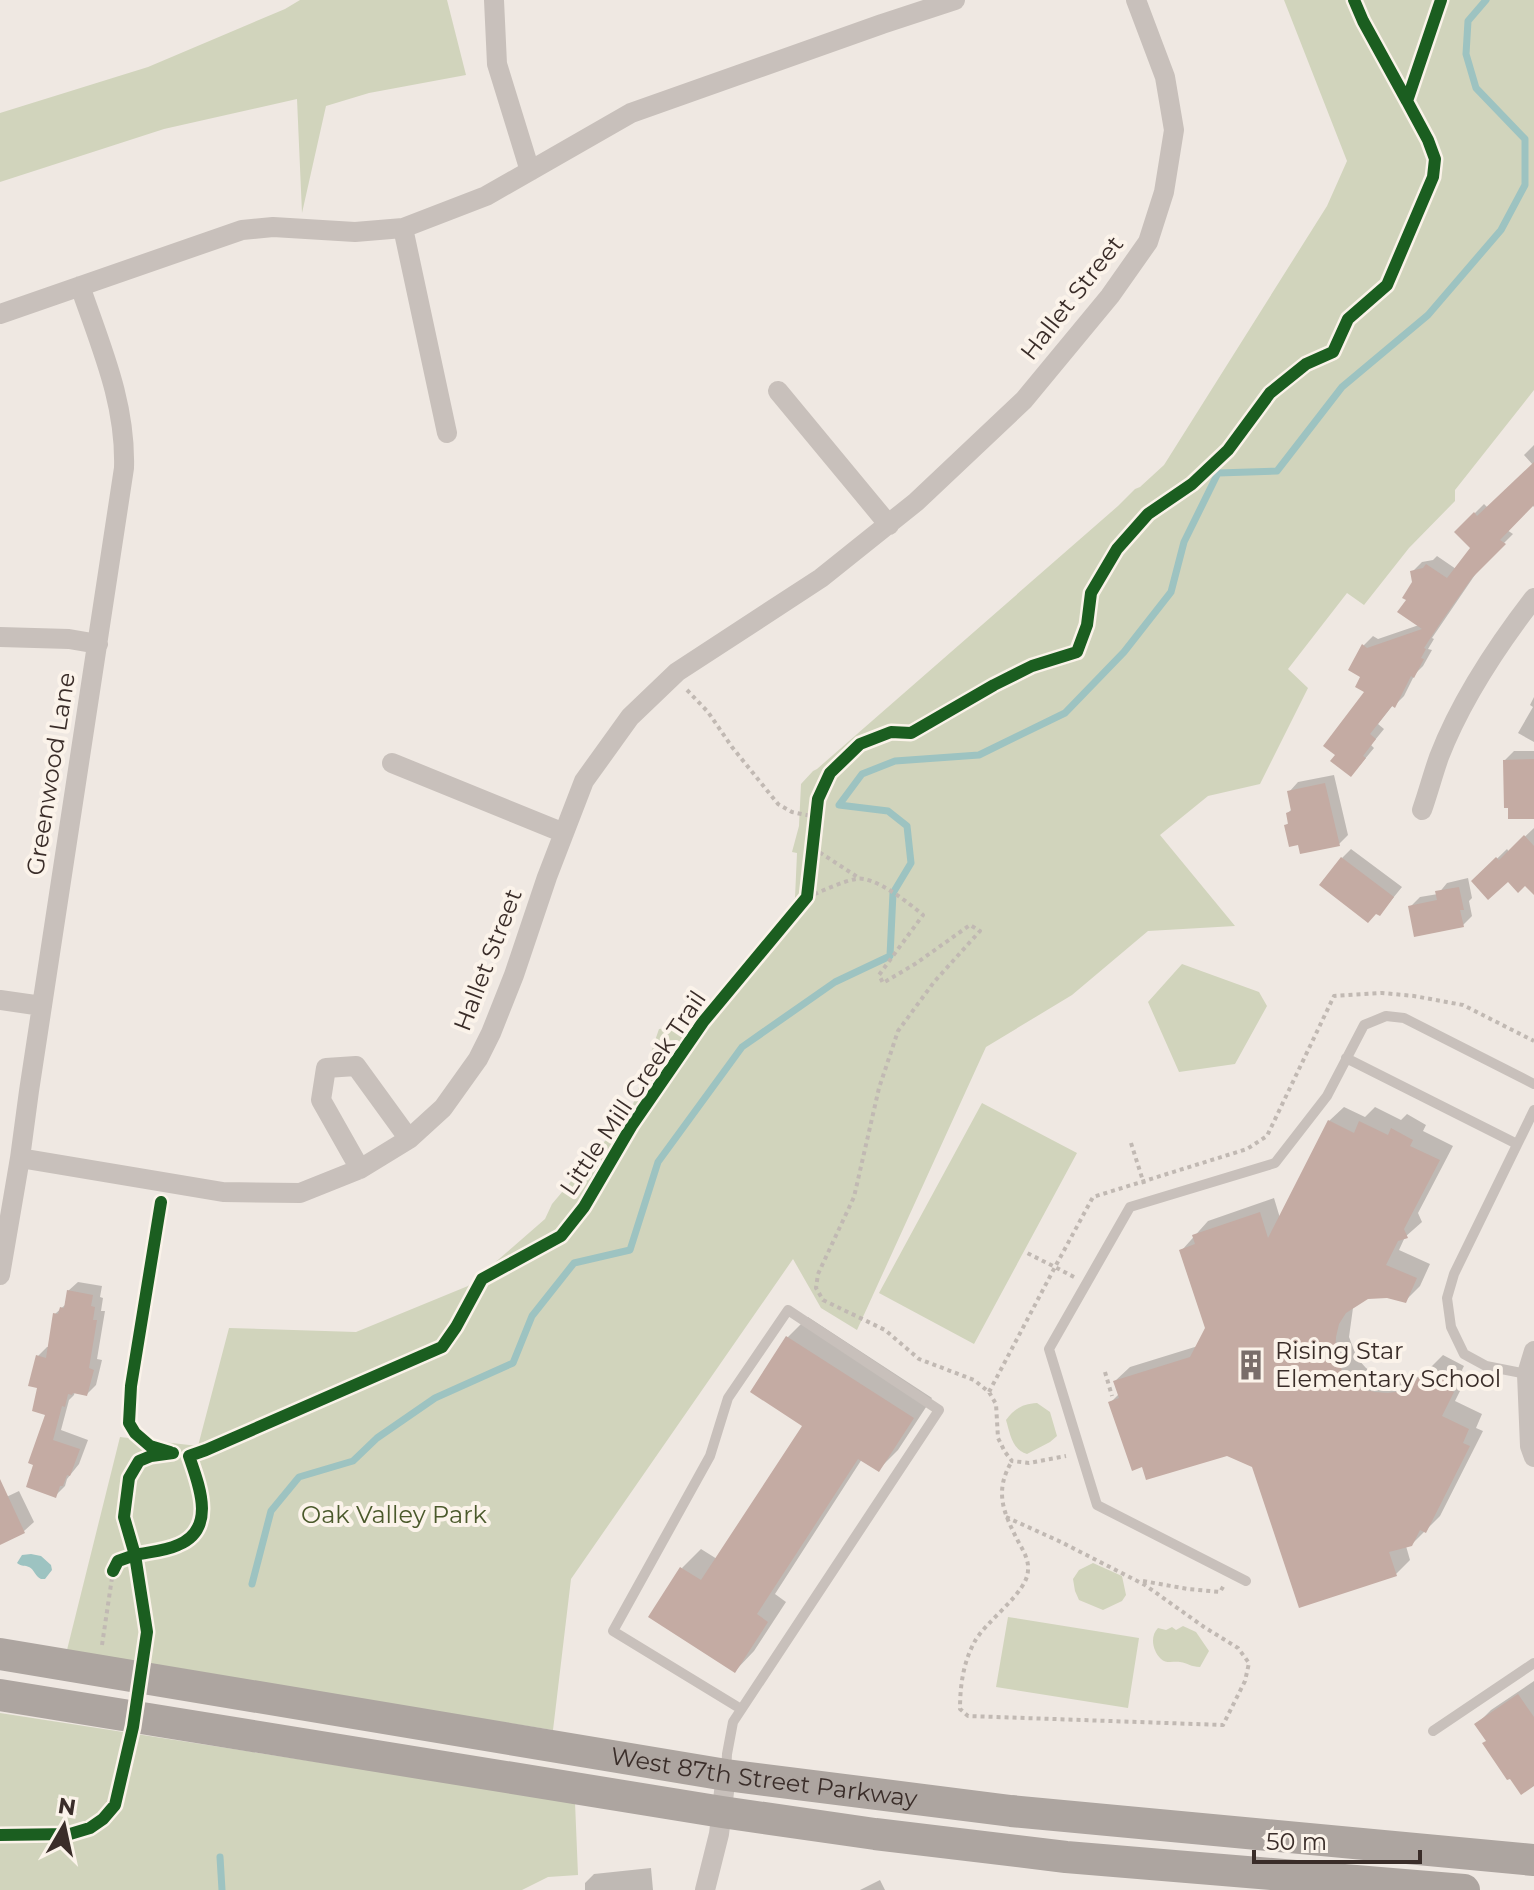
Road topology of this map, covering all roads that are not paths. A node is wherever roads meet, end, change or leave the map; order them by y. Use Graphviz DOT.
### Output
graph roads {
  1 [pos="494,0"];
  2 [pos="955,0"];
  3 [pos="1136,0"];
  4 [pos="530,171"];
  5 [pos="403,228"];
  6 [pos="80,286"];
  7 [pos="0,314"];
  8 [pos="778,391"];
  9 [pos="447,433"];
  10 [pos="889,525"];
  11 [pos="1534,598"];
  12 [pos="0,637"];
  13 [pos="98,644"];
  14 [pos="392,763"];
  15 [pos="1422,810"];
  16 [pos="564,833"];
  17 [pos="0,1000"];
  18 [pos="42,1006"];
  19 [pos="1346,1058"];
  20 [pos="1534,1084"];
  21 [pos="1534,1110"];
  22 [pos="409,1139"];
  23 [pos="1517,1144"];
  24 [pos="20,1158"];
  25 [pos="360,1169"];
  26 [pos="0,1275"];
  27 [pos="1534,1351"];
  28 [pos="1527,1374"];
  29 [pos="1534,1457"];
  30 [pos="1246,1581"];
  31 [pos="0,1654"];
  32 [pos="1534,1663"];
  33 [pos="0,1695"];
  34 [pos="741,1709"];
  35 [pos="1433,1731"];
  36 [pos="726,1775"];
  37 [pos="722,1812"];
  38 [pos="1534,1860"];
  39 [pos="705,1890"];
  40 [pos="1464,1890"];
  1 -- 4 [label="street"];
  2 -- 4 [label="street"];
  3 -- 10 [label="street, Hallet Street"];
  4 -- 5 [label="street"];
  5 -- 6 [label="street"];
  5 -- 9 [label="street"];
  6 -- 7 [label="street"];
  6 -- 13 [label="street, Greenwood Lane"];
  8 -- 10 [label="street"];
  10 -- 16 [label="street, Hallet Street"];
  11 -- 15 [label="street"];
  12 -- 13 [label="street"];
  13 -- 18 [label="street, Greenwood Lane"];
  14 -- 16 [label="street"];
  16 -- 22 [label="street, Hallet Street"];
  17 -- 18 [label="street"];
  18 -- 24 [label="street, Greenwood Lane"];
  19 -- 20 [label="lane"];
  19 -- 23 [label="lane"];
  19 -- 30 [label="lane"];
  21 -- 23 [label="lane"];
  22 -- 25 [label="street, Hallet Street"];
  22 -- 25 [label="street"];
  23 -- 28 [label="lane"];
  24 -- 25 [label="street, Hallet Street"];
  24 -- 26 [label="street, Greenwood Lane"];
  27 -- 28 [label="street"];
  28 -- 29 [label="street"];
  31 -- 36 [label="main road, West 87th Street Parkway"];
  32 -- 35 [label="lane"];
  33 -- 37 [label="main road, West 87th Street Parkway"];
  34 -- 34 [label="lane"];
  34 -- 36 [label="lane"];
  36 -- 37 [label="street"];
  36 -- 38 [label="main road, West 87th Street Parkway"];
  37 -- 39 [label="street"];
  37 -- 40 [label="main road, West 87th Street Parkway"];
}
